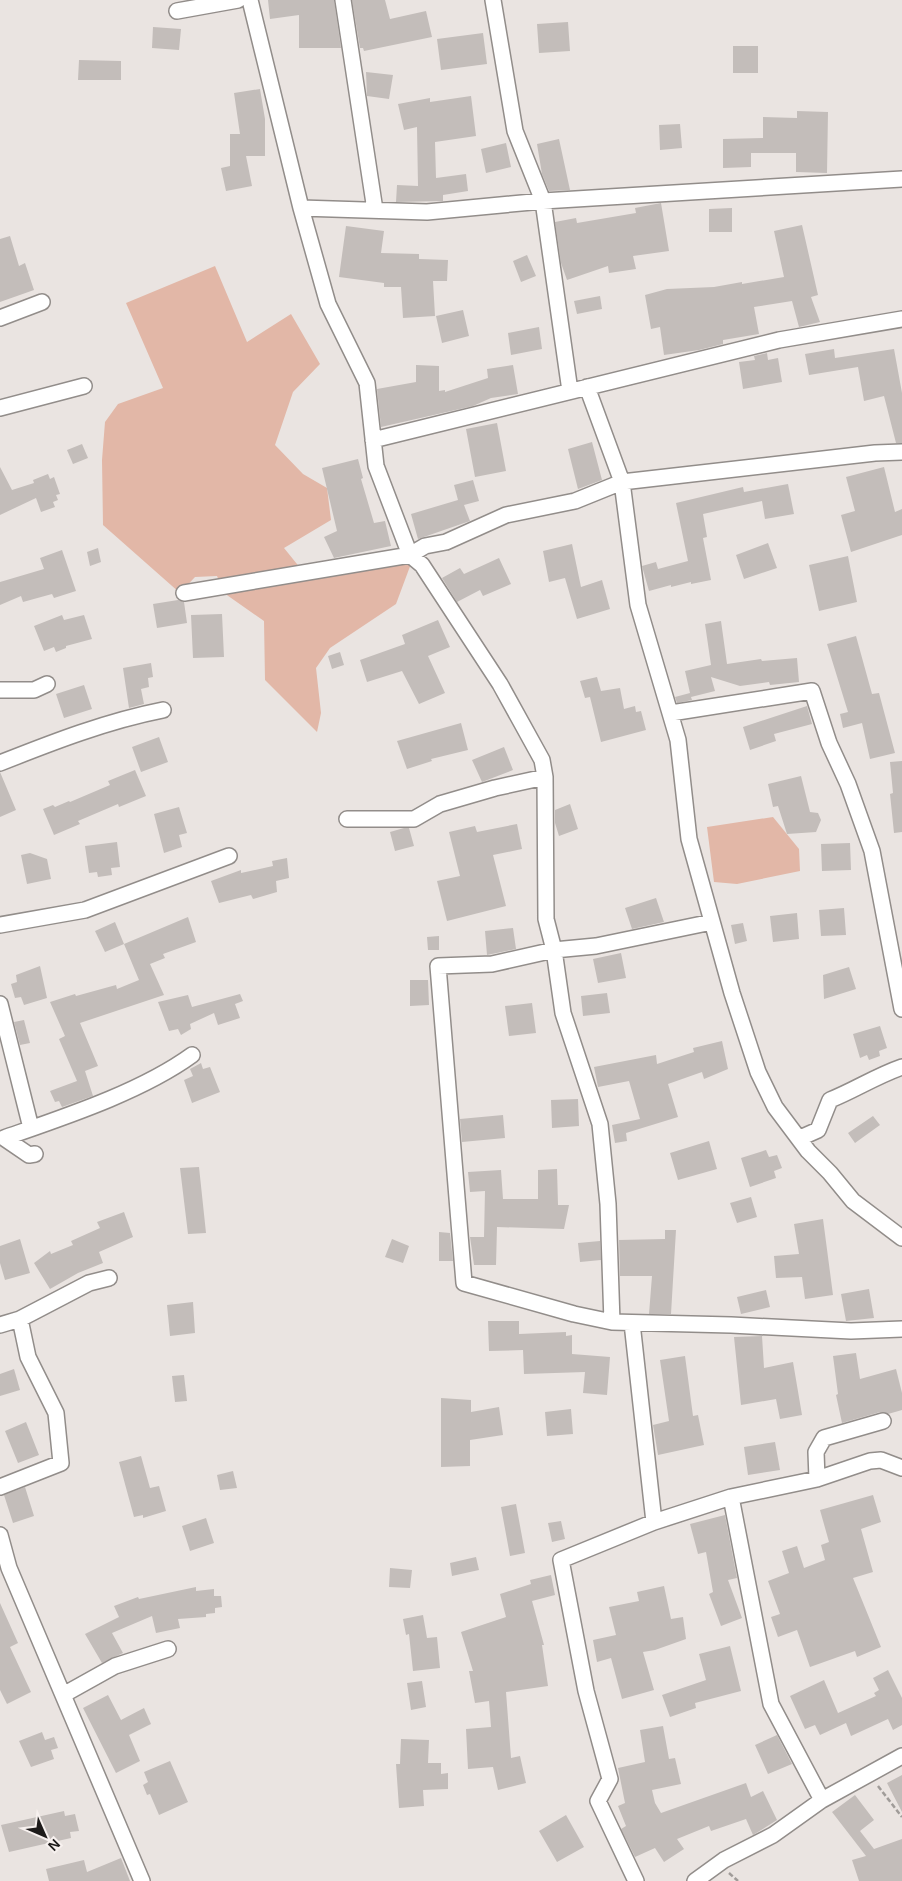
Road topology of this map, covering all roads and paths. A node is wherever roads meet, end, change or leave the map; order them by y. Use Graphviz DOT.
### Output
graph roads {
  1 [pos="238,0"];
  2 [pos="250,0"];
  3 [pos="343,0"];
  4 [pos="493,0"];
  5 [pos="177,11"];
  6 [pos="902,179"];
  7 [pos="543,201"];
  8 [pos="301,208"];
  9 [pos="375,210"];
  10 [pos="42,302"];
  11 [pos="0,318"];
  12 [pos="902,319"];
  13 [pos="84,386"];
  14 [pos="587,387"];
  15 [pos="570,392"];
  16 [pos="0,408"];
  17 [pos="373,440"];
  18 [pos="902,452"];
  19 [pos="622,482"];
  20 [pos="410,556"];
  21 [pos="184,593"];
  22 [pos="47,684"];
  23 [pos="0,690"];
  24 [pos="163,710"];
  25 [pos="671,713"];
  26 [pos="0,763"];
  27 [pos="545,778"];
  28 [pos="347,819"];
  29 [pos="229,856"];
  30 [pos="712,922"];
  31 [pos="0,925"];
  32 [pos="554,950"];
  33 [pos="0,1004"];
  34 [pos="902,1009"];
  35 [pos="192,1055"];
  36 [pos="902,1067"];
  37 [pos="31,1128"];
  38 [pos="2,1138"];
  39 [pos="800,1138"];
  40 [pos="35,1154"];
  41 [pos="902,1238"];
  42 [pos="109,1278"];
  43 [pos="20,1319"];
  44 [pos="612,1322"];
  45 [pos="632,1323"];
  46 [pos="0,1325"];
  47 [pos="902,1330"];
  48 [pos="882,1421"];
  49 [pos="902,1468"];
  50 [pos="817,1479"];
  51 [pos="0,1487"];
  52 [pos="732,1497"];
  53 [pos="654,1522"];
  54 [pos="0,1535"];
  55 [pos="5,1571"];
  56 [pos="168,1649"];
  57 [pos="63,1695"];
  58 [pos="902,1756"];
  59 [pos="869,1775"];
  60 [pos="822,1800"];
  61 [pos="902,1817"];
  62 [pos="142,1881"];
  63 [pos="636,1881"];
  64 [pos="695,1881"];
  1 -- 5 [label="street"];
  2 -- 8 [label="street"];
  3 -- 9 [label="street"];
  4 -- 7 [label="street"];
  6 -- 7 [label="street"];
  7 -- 9 [label="street"];
  7 -- 15 [label="street"];
  8 -- 9 [label="street"];
  8 -- 17 [label="street"];
  10 -- 11 [label="street"];
  12 -- 14 [label="street"];
  13 -- 16 [label="street"];
  14 -- 15 [label="street"];
  14 -- 19 [label="street"];
  15 -- 17 [label="street"];
  17 -- 20 [label="street"];
  18 -- 19 [label="street"];
  19 -- 20 [label="street"];
  19 -- 25 [label="street"];
  20 -- 21 [label="street"];
  20 -- 27 [label="street"];
  22 -- 23 [label="street"];
  24 -- 26 [label="street"];
  25 -- 30 [label="street"];
  25 -- 34 [label="street"];
  27 -- 28 [label="street"];
  27 -- 32 [label="street"];
  29 -- 31 [label="street"];
  30 -- 32 [label="street"];
  30 -- 39 [label="street"];
  32 -- 44 [label="street"];
  32 -- 44 [label="street"];
  33 -- 37 [label="street"];
  35 -- 37 [label="street"];
  36 -- 39 [label="street"];
  37 -- 38 [label="street"];
  38 -- 40 [label="street"];
  39 -- 41 [label="street"];
  42 -- 43 [label="street"];
  43 -- 46 [label="street"];
  43 -- 51 [label="street"];
  44 -- 45 [label="street"];
  45 -- 47 [label="street"];
  45 -- 53 [label="street"];
  48 -- 50 [label="street"];
  49 -- 50 [label="street"];
  50 -- 52 [label="street"];
  52 -- 53 [label="street"];
  52 -- 60 [label="street"];
  53 -- 63 [label="street"];
  54 -- 55 [label="street"];
  55 -- 57 [label="street"];
  56 -- 57 [label="street"];
  57 -- 62 [label="street"];
  58 -- 59 [label="street"];
  59 -- 60 [label="street"];
  59 -- 61 [label="path"];
  60 -- 64 [label="street"];
}
